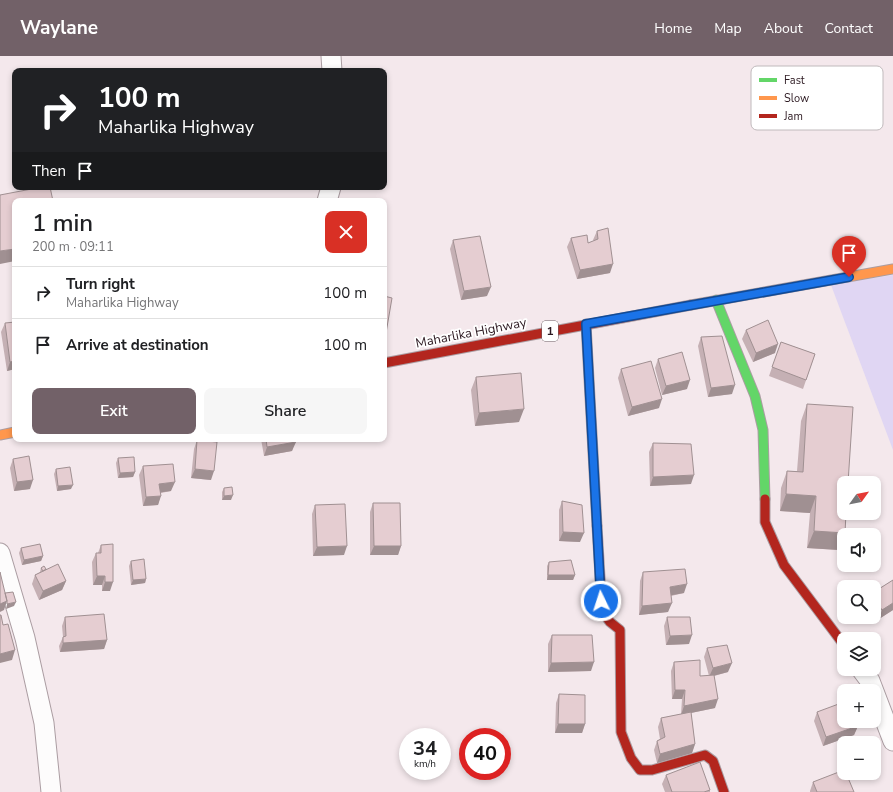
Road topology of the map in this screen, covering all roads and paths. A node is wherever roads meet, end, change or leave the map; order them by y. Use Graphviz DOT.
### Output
graph roads {
  1 [pos="331,56"];
  2 [pos="332,68"];
  3 [pos="893,269"];
  4 [pos="716,300"];
  5 [pos="586,324"];
  6 [pos="387,362"];
  7 [pos="12,433"];
  8 [pos="0,435"];
  9 [pos="0,553"];
  10 [pos="837,636"];
  11 [pos="866,676"];
  12 [pos="893,741"];
  13 [pos="51,792"];
  14 [pos="724,792"];
  1 -- 2 [label="street"];
  3 -- 4 [label="main road, Maharlika Highway / 1"];
  4 -- 5 [label="main road, Maharlika Highway / 1"];
  4 -- 10 [label="main road"];
  5 -- 6 [label="main road, Maharlika Highway / 1"];
  5 -- 14 [label="main road"];
  7 -- 8 [label="main road"];
  9 -- 13 [label="street"];
  11 -- 12 [label="street"];
}
